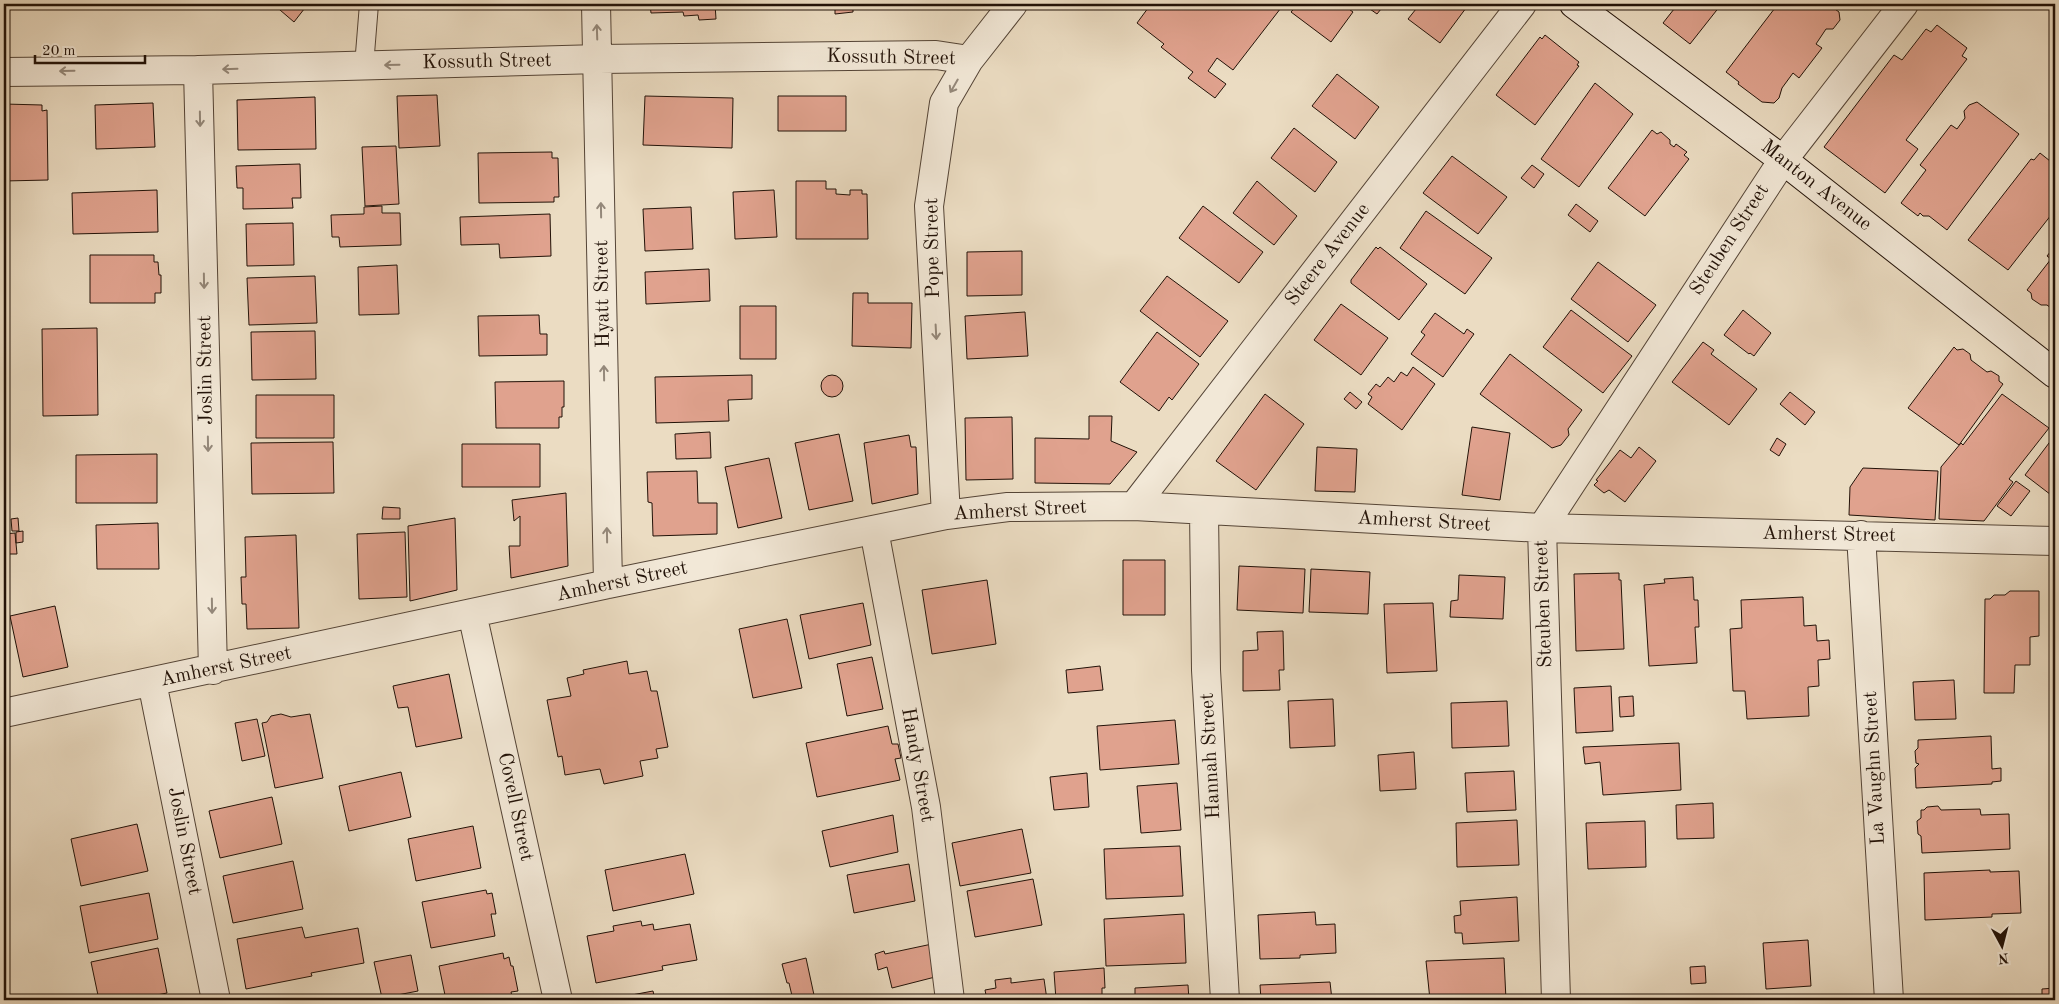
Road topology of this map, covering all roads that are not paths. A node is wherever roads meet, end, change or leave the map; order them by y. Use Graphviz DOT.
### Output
graph roads {
  1 [pos="369,4"];
  2 [pos="596,4"];
  3 [pos="1013,4"];
  4 [pos="1522,4"];
  5 [pos="1574,4"];
  6 [pos="1904,4"];
  7 [pos="598,60"];
  8 [pos="969,60"];
  9 [pos="364,66"];
  10 [pos="198,70"];
  11 [pos="4,72"];
  12 [pos="1783,160"];
  13 [pos="2055,374"];
  14 [pos="1134,506"];
  15 [pos="1204,511"];
  16 [pos="946,515"];
  17 [pos="1542,528"];
  18 [pos="874,530"];
  19 [pos="1861,535"];
  20 [pos="2055,541"];
  21 [pos="608,584"];
  22 [pos="472,613"];
  23 [pos="213,670"];
  24 [pos="152,682"];
  25 [pos="4,714"];
  26 [pos="216,1000"];
  27 [pos="558,1000"];
  28 [pos="950,1000"];
  29 [pos="1225,1000"];
  30 [pos="1556,1000"];
  31 [pos="1889,1000"];
  1 -- 9 [label="lane"];
  7 -- 2 [label="street, Hyatt Street, one-way"];
  3 -- 8 [label="street, Pope Street"];
  4 -- 14 [label="street, Steere Avenue"];
  5 -- 12 [label="street, Manton Avenue"];
  6 -- 12 [label="street, Steuben Street"];
  7 -- 8 [label="street, Kossuth Street"];
  7 -- 9 [label="street, Kossuth Street, one-way"];
  21 -- 7 [label="street, Hyatt Street, one-way"];
  8 -- 16 [label="street, Pope Street, one-way"];
  9 -- 10 [label="street, Kossuth Street, one-way"];
  10 -- 11 [label="street, Kossuth Street, one-way"];
  10 -- 23 [label="street, Joslin Street, one-way"];
  12 -- 13 [label="street, Manton Avenue"];
  12 -- 17 [label="street, Steuben Street"];
  14 -- 15 [label="street, Amherst Street"];
  14 -- 16 [label="street, Amherst Street"];
  15 -- 17 [label="street, Amherst Street"];
  15 -- 29 [label="street, Hannah Street"];
  16 -- 18 [label="street, Amherst Street"];
  17 -- 19 [label="street, Amherst Street"];
  17 -- 30 [label="street, Steuben Street"];
  18 -- 21 [label="street, Amherst Street"];
  18 -- 28 [label="street, Handy Street"];
  19 -- 20 [label="street, Amherst Street"];
  19 -- 31 [label="street, La Vaughn Street"];
  21 -- 22 [label="street, Amherst Street"];
  22 -- 23 [label="street, Amherst Street"];
  22 -- 27 [label="street, Covell Street"];
  23 -- 24 [label="street, Amherst Street"];
  24 -- 25 [label="street, Amherst Street"];
  24 -- 26 [label="street, Joslin Street"];
}
